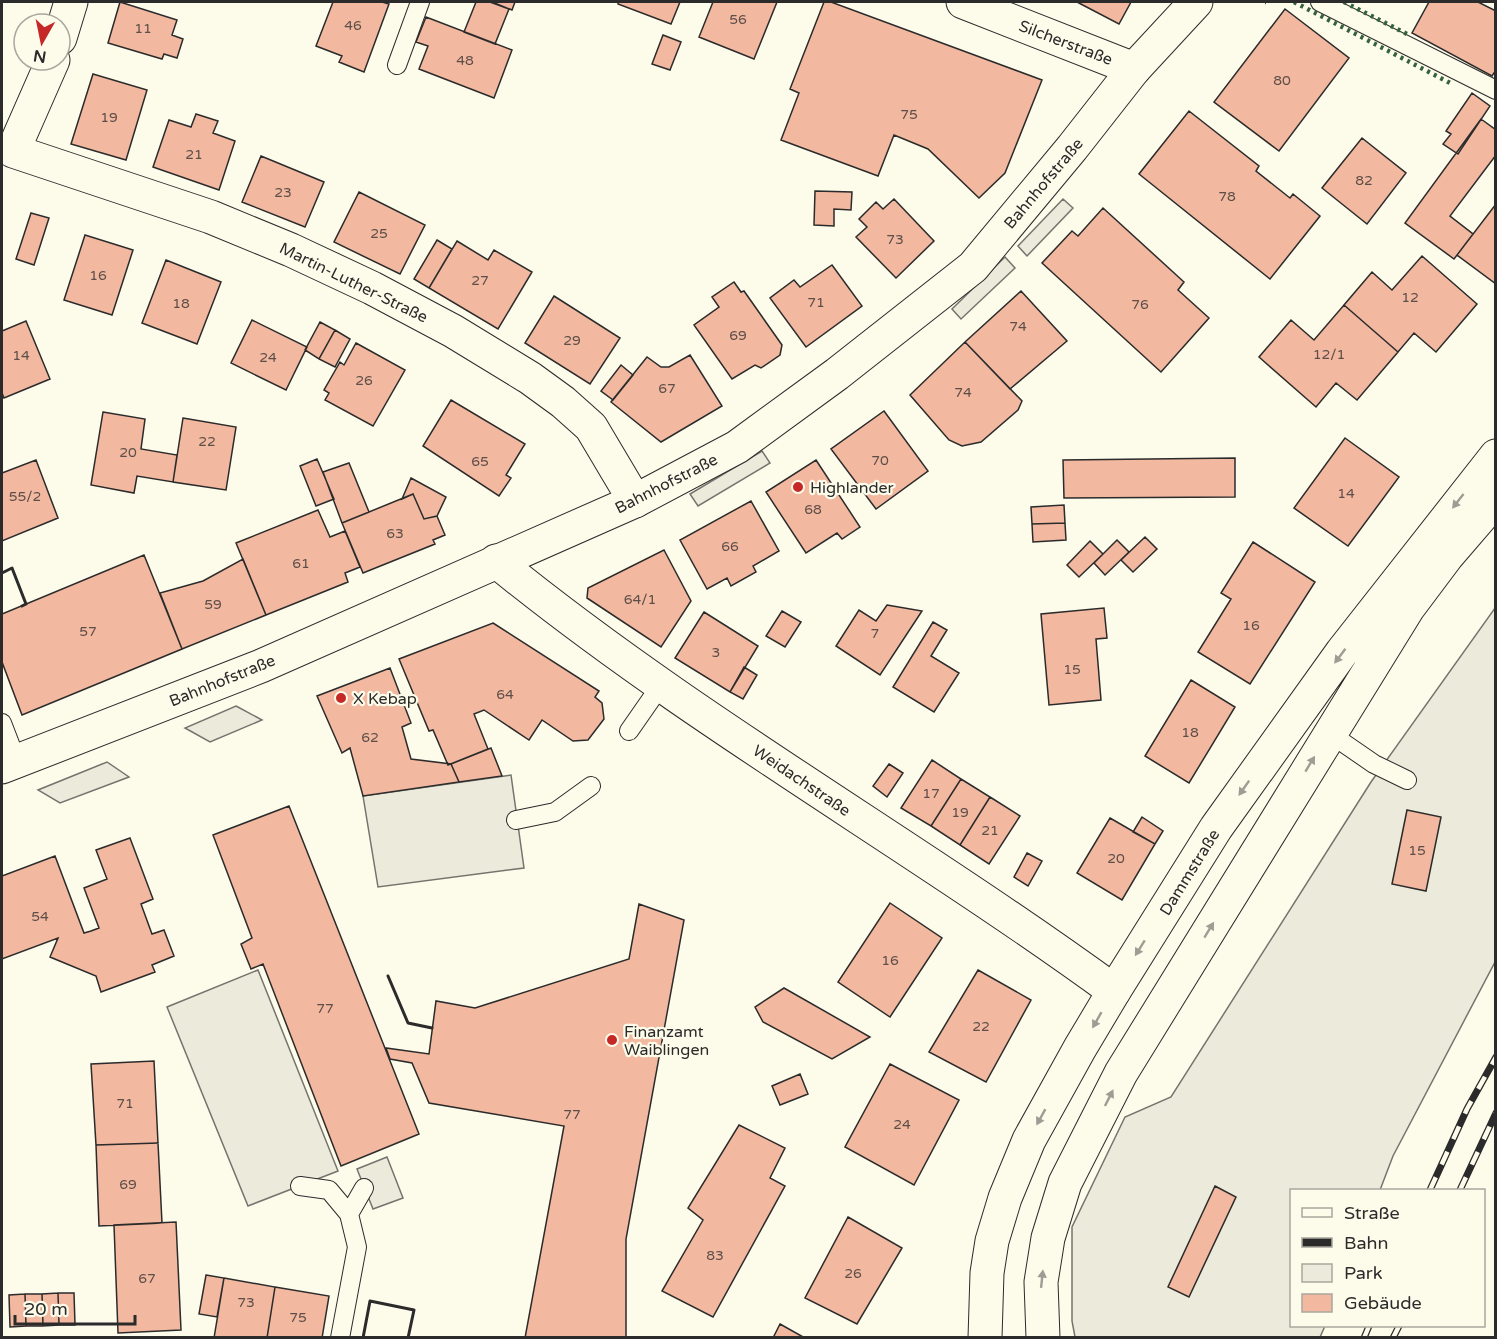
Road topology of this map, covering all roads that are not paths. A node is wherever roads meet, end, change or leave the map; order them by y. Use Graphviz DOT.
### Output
graph roads {
  1 [pos="420,2"];
  2 [pos="963,2"];
  3 [pos="1196,2"];
  4 [pos="1320,2"];
  5 [pos="397,65"];
  6 [pos="1134,69"];
  7 [pos="47,72"];
  8 [pos="1496,90"];
  9 [pos="7,158"];
  10 [pos="1496,456"];
  11 [pos="1496,500"];
  12 [pos="635,501"];
  13 [pos="496,561"];
  14 [pos="661,685"];
  15 [pos="2,723"];
  16 [pos="629,731"];
  17 [pos="1329,734"];
  18 [pos="9,764"];
  19 [pos="1407,780"];
  20 [pos="591,786"];
  21 [pos="516,820"];
  22 [pos="1114,991"];
  23 [pos="300,1186"];
  24 [pos="364,1188"];
  25 [pos="349,1214"];
  26 [pos="340,1338"];
  27 [pos="985,1338"];
  28 [pos="1043,1338"];
  1 -- 5 [label="lane"];
  2 -- 6 [label="street, Silcherstraße"];
  3 -- 6 [label="street, Bahnhofstraße"];
  4 -- 8 [label="lane"];
  6 -- 12 [label="street, Bahnhofstraße"];
  7 -- 9 [label="street"];
  9 -- 12 [label="street, Martin-Luther-Straße"];
  10 -- 22 [label="street, Dammstraße, one-way"];
  11 -- 17 [label="street"];
  12 -- 13 [label="street, Bahnhofstraße"];
  13 -- 14 [label="street, Weidachstraße"];
  13 -- 18 [label="street, Bahnhofstraße"];
  14 -- 16 [label="lane"];
  14 -- 22 [label="street, Weidachstraße"];
  15 -- 18 [label="lane"];
  17 -- 19 [label="lane"];
  28 -- 17 [label="street, one-way"];
  20 -- 21 [label="lane"];
  22 -- 27 [label="street, Dammstraße, one-way"];
  23 -- 25 [label="lane"];
  24 -- 25 [label="lane"];
  25 -- 26 [label="lane"];
}
